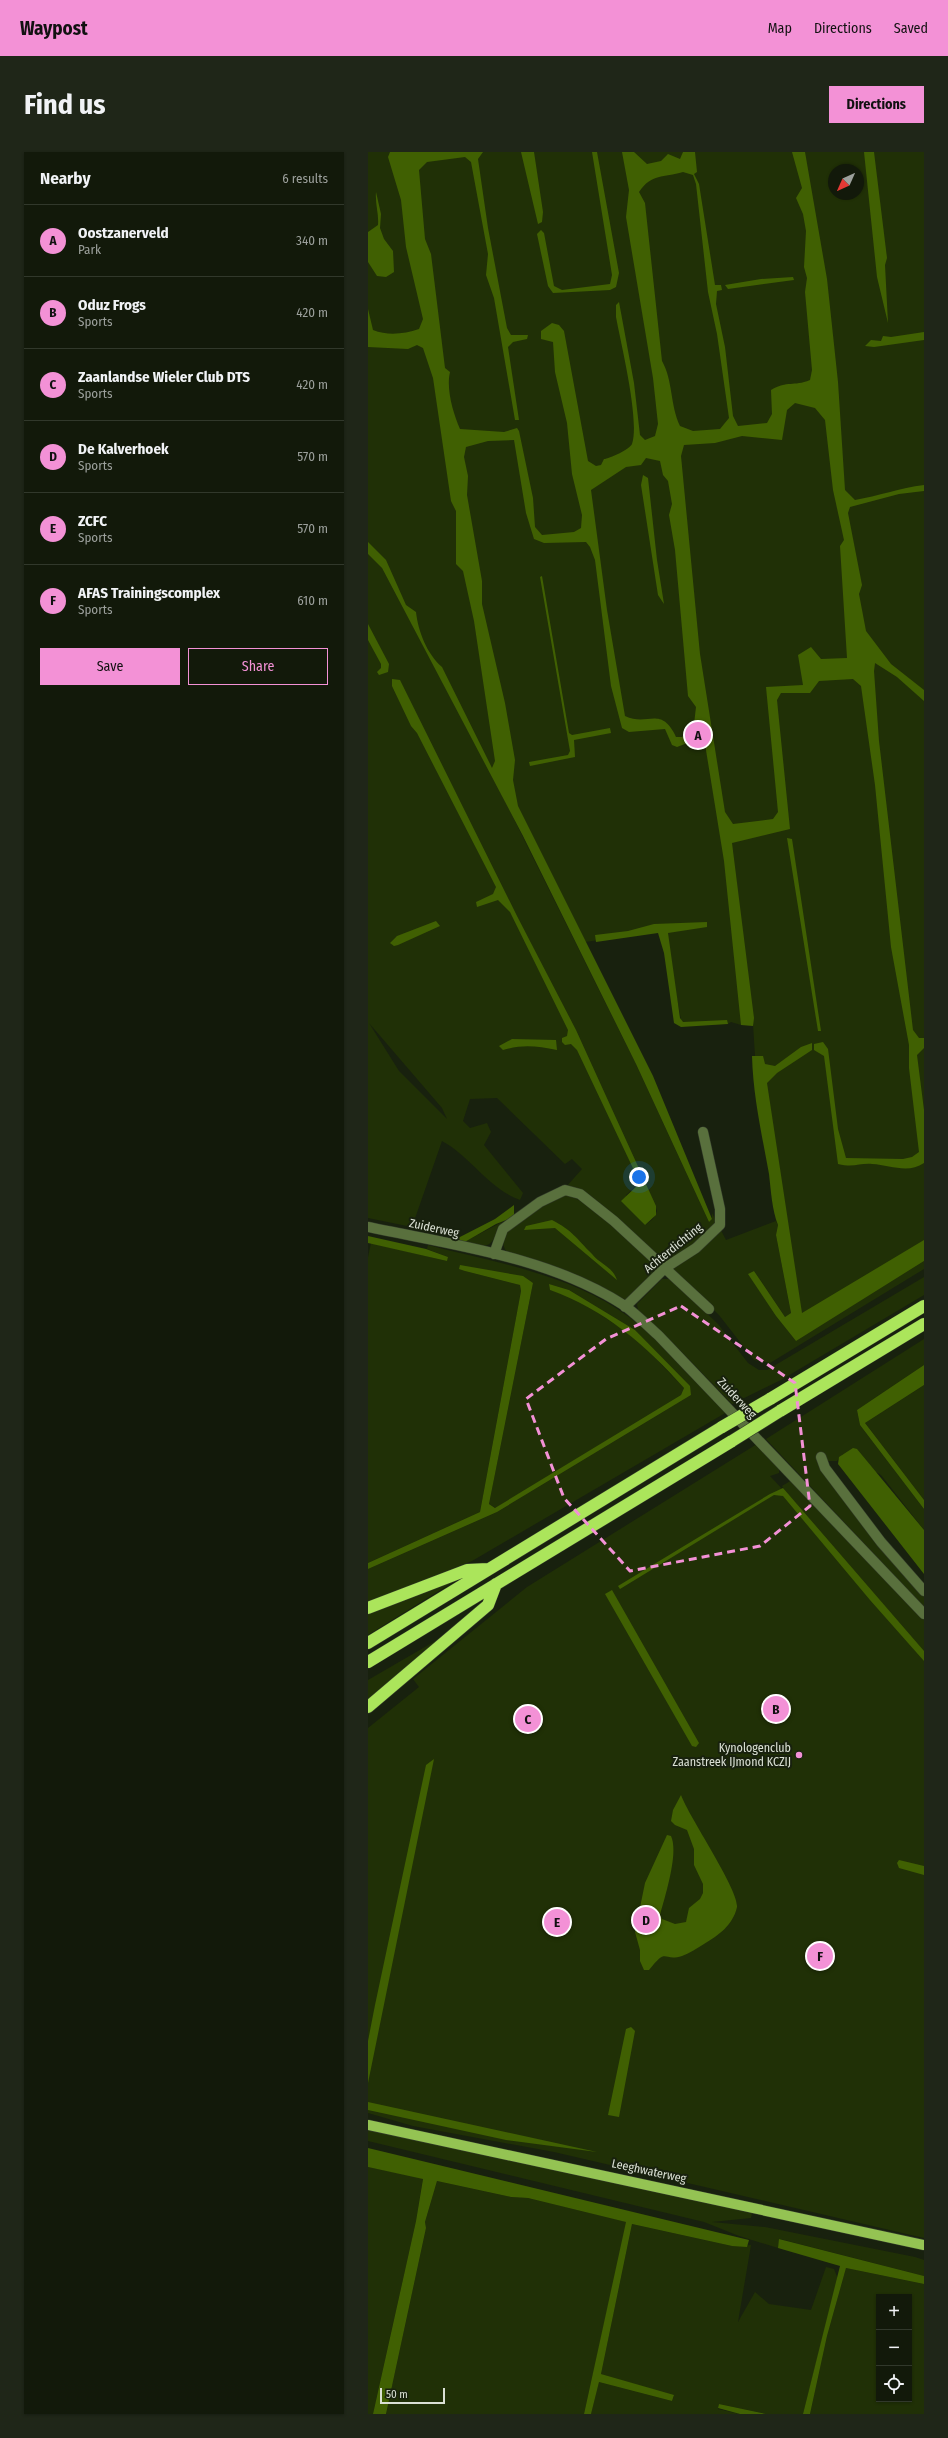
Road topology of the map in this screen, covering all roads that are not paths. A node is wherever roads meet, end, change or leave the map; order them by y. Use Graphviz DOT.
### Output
graph roads {
  1 [pos="703,1132"];
  2 [pos="368,1227"];
  3 [pos="494,1254"];
  4 [pos="665,1268"];
  5 [pos="924,1306"];
  6 [pos="625,1307"];
  7 [pos="709,1309"];
  8 [pos="924,1324"];
  9 [pos="821,1457"];
  10 [pos="489,1569"];
  11 [pos="496,1584"];
  12 [pos="924,1591"];
  13 [pos="368,1608"];
  14 [pos="924,1614"];
  15 [pos="368,1643"];
  16 [pos="368,1662"];
  17 [pos="368,1707"];
  18 [pos="368,2125"];
  19 [pos="924,2245"];
  1 -- 4 [label="street, Achterdichting"];
  2 -- 3 [label="street, Zuiderweg"];
  3 -- 4 [label="street"];
  3 -- 6 [label="street, Zuiderweg"];
  4 -- 6 [label="street, Achterdichting"];
  4 -- 7 [label="street"];
  5 -- 10 [label="highway, bridge"];
  6 -- 14 [label="street, Zuiderweg"];
  8 -- 11 [label="highway, bridge"];
  9 -- 12 [label="street"];
  10 -- 13 [label="highway"];
  10 -- 15 [label="highway"];
  11 -- 16 [label="highway"];
  11 -- 17 [label="highway"];
  18 -- 19 [label="main road, Leeghwaterweg"];
}
